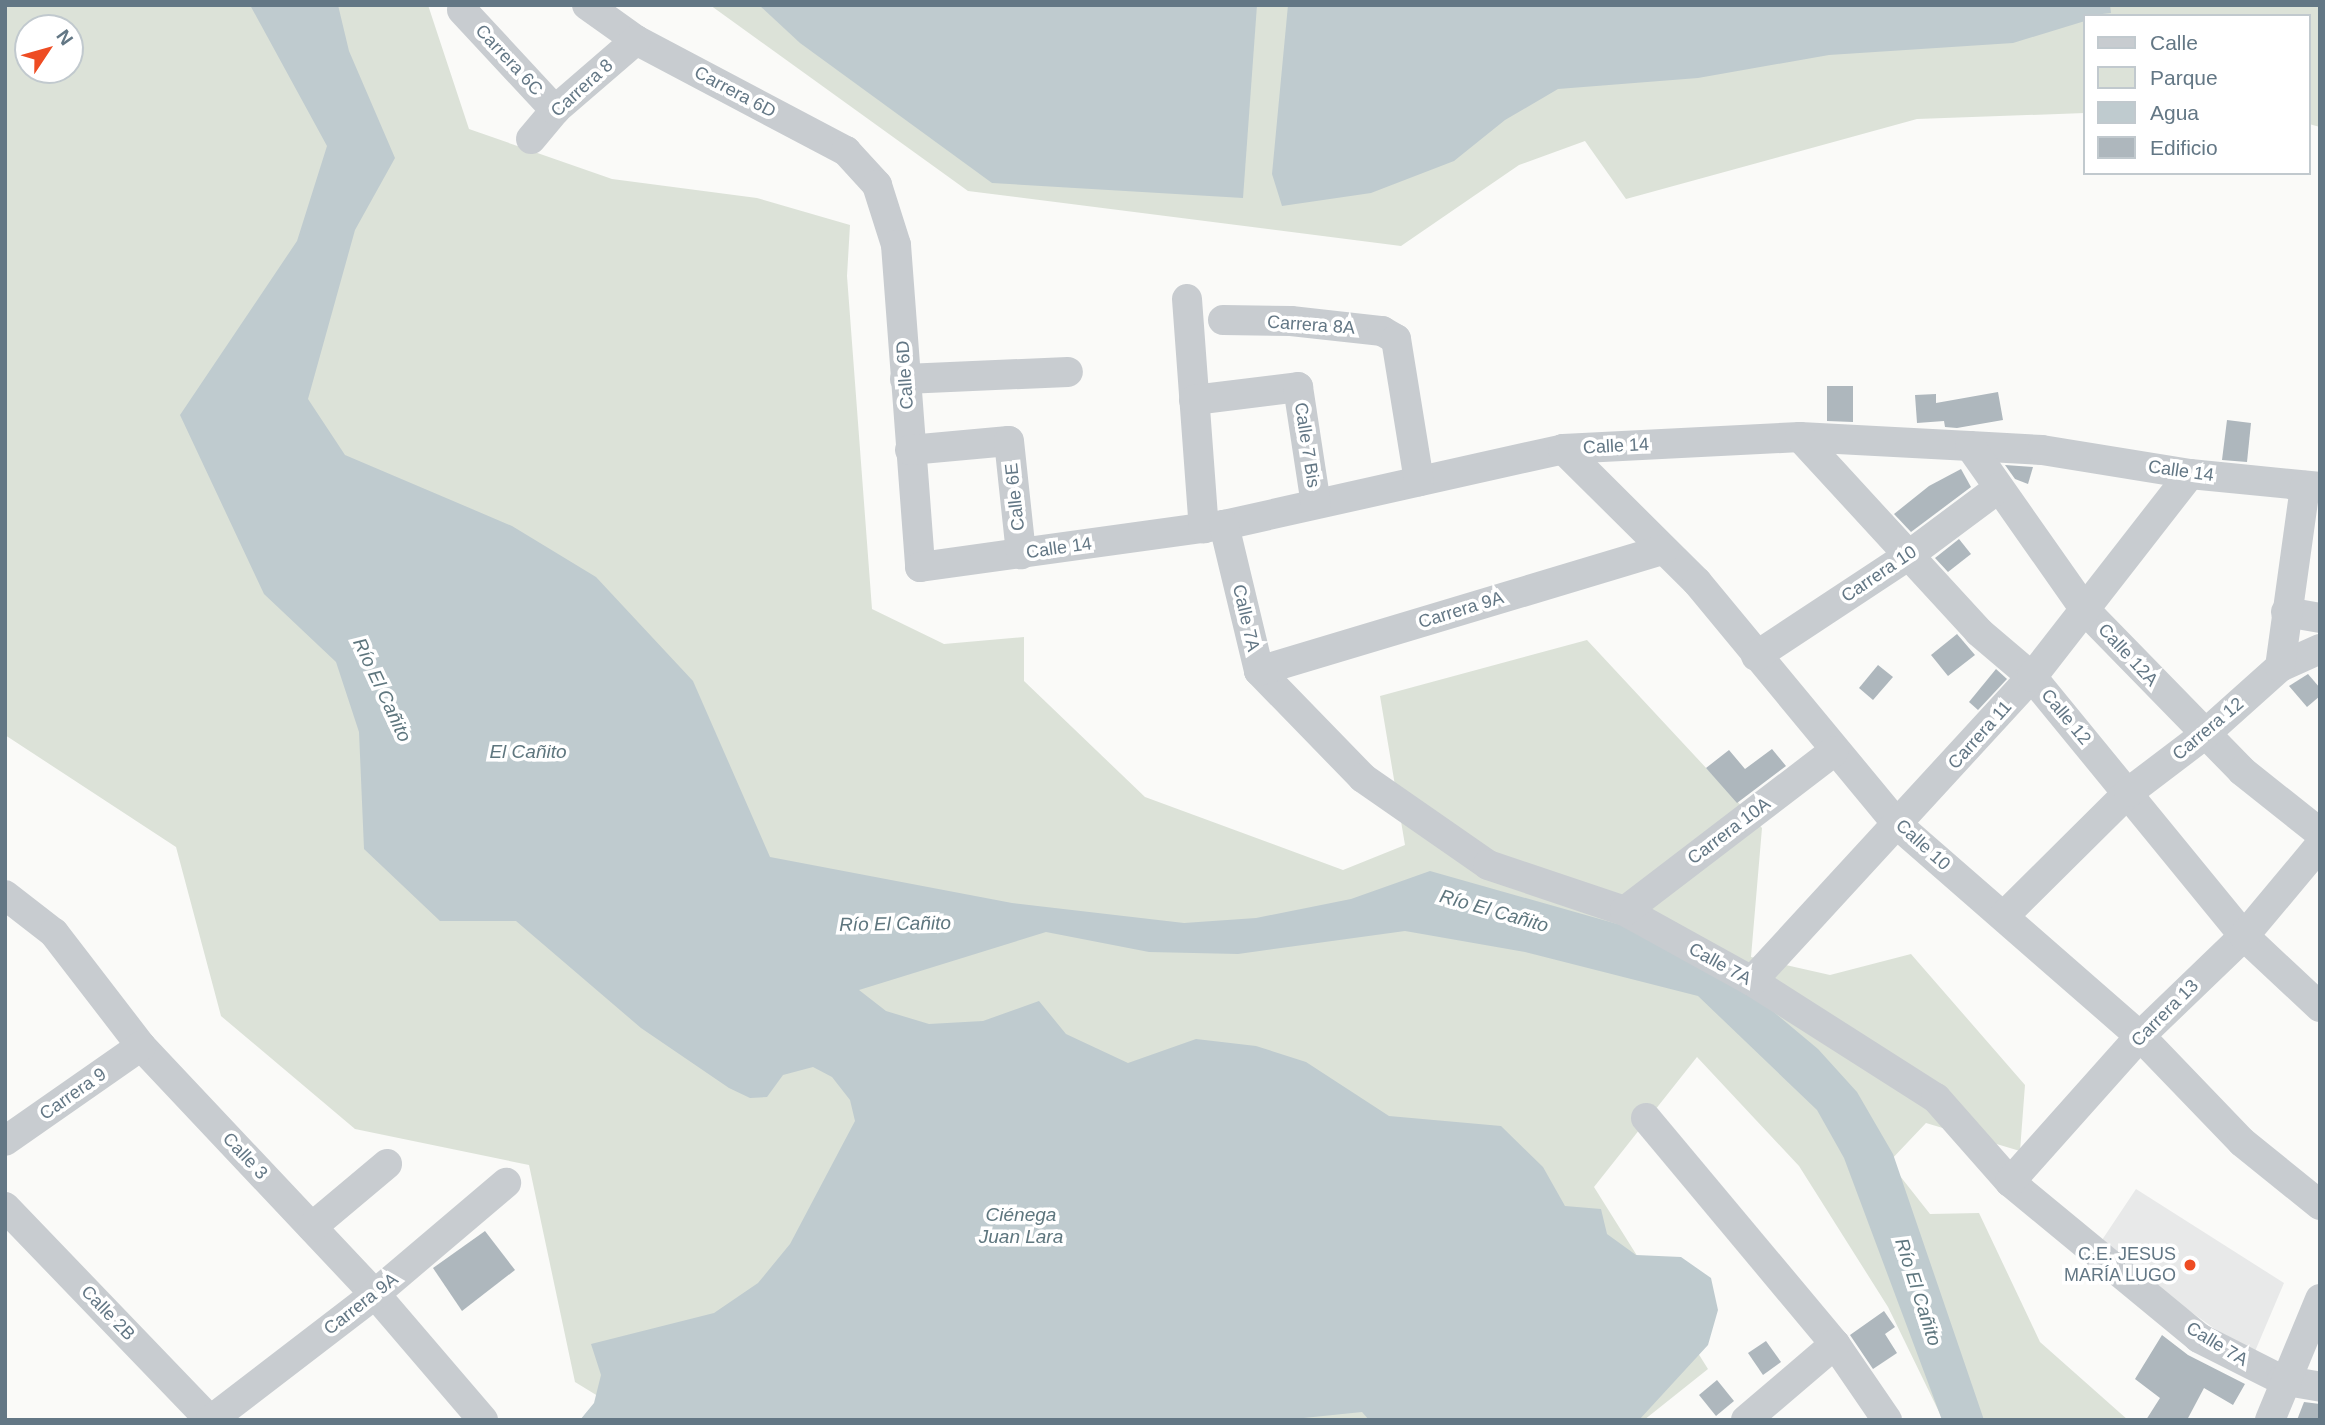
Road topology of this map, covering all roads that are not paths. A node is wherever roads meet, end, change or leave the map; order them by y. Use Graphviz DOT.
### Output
graph roads {
  1 [pos="587,5"];
  2 [pos="462,10"];
  3 [pos="636,40"];
  4 [pos="555,110"];
  5 [pos="531,139"];
  6 [pos="877,185"];
  7 [pos="1187,299"];
  8 [pos="1223,320"];
  9 [pos="1068,373"];
  10 [pos="905,379"];
  11 [pos="1194,400"];
  12 [pos="1800,438"];
  13 [pos="1970,446"];
  14 [pos="1563,449"];
  15 [pos="910,450"];
  16 [pos="2190,474"];
  17 [pos="1419,481"];
  18 [pos="2312,486"];
  19 [pos="1999,488"];
  20 [pos="1316,504"];
  21 [pos="1214,527"];
  22 [pos="1663,550"];
  23 [pos="1021,554"];
  24 [pos="1909,555"];
  25 [pos="920,567"];
  26 [pos="2086,611"];
  27 [pos="2286,612"];
  28 [pos="2320,618"];
  29 [pos="2320,649"];
  30 [pos="1756,656"];
  31 [pos="2280,667"];
  32 [pos="1259,671"];
  33 [pos="2032,677"];
  34 [pos="2204,735"];
  35 [pos="1834,751"];
  36 [pos="2129,792"];
  37 [pos="1899,826"];
  38 [pos="2320,833"];
  39 [pos="2320,845"];
  40 [pos="5,895"];
  41 [pos="1625,911"];
  42 [pos="2004,916"];
  43 [pos="2244,936"];
  44 [pos="1752,981"];
  45 [pos="2320,1007"];
  46 [pos="2140,1036"];
  47 [pos="141,1046"];
  48 [pos="1646,1118"];
  49 [pos="5,1142"];
  50 [pos="387,1164"];
  51 [pos="2010,1182"];
  52 [pos="506,1183"];
  53 [pos="2320,1205"];
  54 [pos="5,1207"];
  55 [pos="312,1227"];
  56 [pos="375,1294"];
  57 [pos="2320,1299"];
  58 [pos="1835,1344"];
  59 [pos="2283,1380"];
  60 [pos="2320,1387"];
  61 [pos="211,1420"];
  62 [pos="483,1420"];
  63 [pos="1746,1420"];
  64 [pos="1887,1420"];
  65 [pos="2270,1420"];
  1 -- 3 [label="street, Carrera 6D"];
  2 -- 4 [label="street, Carrera 6C"];
  3 -- 4 [label="street, Carrera 8"];
  3 -- 6 [label="street, Carrera 6D"];
  4 -- 5 [label="street, Carrera 8"];
  6 -- 10 [label="street, Calle 6D"];
  7 -- 11 [label="street, Calle 7A"];
  8 -- 17 [label="street, Carrera 8A"];
  9 -- 10 [label="street"];
  10 -- 15 [label="street, Calle 6D"];
  11 -- 20 [label="street, Calle 7 Bis"];
  11 -- 21 [label="street, Calle 7A"];
  12 -- 13 [label="street, Calle 14"];
  12 -- 14 [label="street, Calle 14"];
  12 -- 24 [label="street, Calle 12"];
  13 -- 16 [label="street, Calle 14"];
  13 -- 19 [label="street, Calle 12A"];
  14 -- 17 [label="street, Calle 14"];
  14 -- 22 [label="street, Calle 10"];
  15 -- 23 [label="street, Calle 6E"];
  15 -- 25 [label="street, Calle 6D"];
  16 -- 18 [label="street, Calle 14"];
  16 -- 26 [label="street, Carrera 11"];
  17 -- 20 [label="street, Calle 14"];
  18 -- 27 [label="street"];
  19 -- 24 [label="street, Carrera 10"];
  19 -- 26 [label="street, Calle 12A"];
  20 -- 21 [label="street, Calle 14"];
  21 -- 23 [label="street, Calle 14"];
  21 -- 32 [label="street, Calle 7A"];
  22 -- 30 [label="street, Calle 10"];
  22 -- 32 [label="street, Carrera 9A"];
  23 -- 25 [label="street, Calle 14"];
  24 -- 30 [label="street, Carrera 10"];
  24 -- 33 [label="street, Calle 12"];
  26 -- 33 [label="street, Carrera 11"];
  26 -- 34 [label="street, Calle 12A"];
  27 -- 28 [label="street"];
  27 -- 31 [label="street"];
  29 -- 31 [label="street, Carrera 12"];
  30 -- 35 [label="street, Calle 10"];
  31 -- 34 [label="street, Carrera 12"];
  32 -- 41 [label="street, Calle 7A"];
  33 -- 36 [label="street, Calle 12"];
  33 -- 37 [label="street, Carrera 11"];
  34 -- 36 [label="street, Carrera 12"];
  34 -- 38 [label="street, Calle 12A"];
  35 -- 37 [label="street, Calle 10"];
  35 -- 41 [label="street, Carrera 10A"];
  36 -- 42 [label="street, Carrera 12"];
  36 -- 43 [label="street, Calle 12"];
  37 -- 42 [label="street, Calle 10"];
  37 -- 44 [label="street, Carrera 11"];
  39 -- 43 [label="street, Carrera 13"];
  40 -- 47 [label="street, Calle 3"];
  41 -- 44 [label="street, Calle 7A"];
  42 -- 46 [label="street, Calle 10"];
  43 -- 45 [label="street, Calle 12"];
  43 -- 46 [label="street, Carrera 13"];
  44 -- 51 [label="street, Calle 7A"];
  46 -- 51 [label="street, Carrera 13"];
  46 -- 53 [label="street, Calle 10"];
  47 -- 49 [label="street, Carrera 9"];
  47 -- 55 [label="street, Calle 3"];
  48 -- 58 [label="street"];
  50 -- 55 [label="street"];
  51 -- 59 [label="street, Calle 7A"];
  52 -- 56 [label="street, Carrera 9A"];
  54 -- 61 [label="street, Calle 2B"];
  55 -- 56 [label="street, Calle 3"];
  56 -- 61 [label="street, Carrera 9A"];
  56 -- 62 [label="street, Calle 3"];
  57 -- 59 [label="street"];
  58 -- 63 [label="street"];
  58 -- 64 [label="street"];
  59 -- 60 [label="street, Calle 7A"];
  59 -- 65 [label="street"];
}
